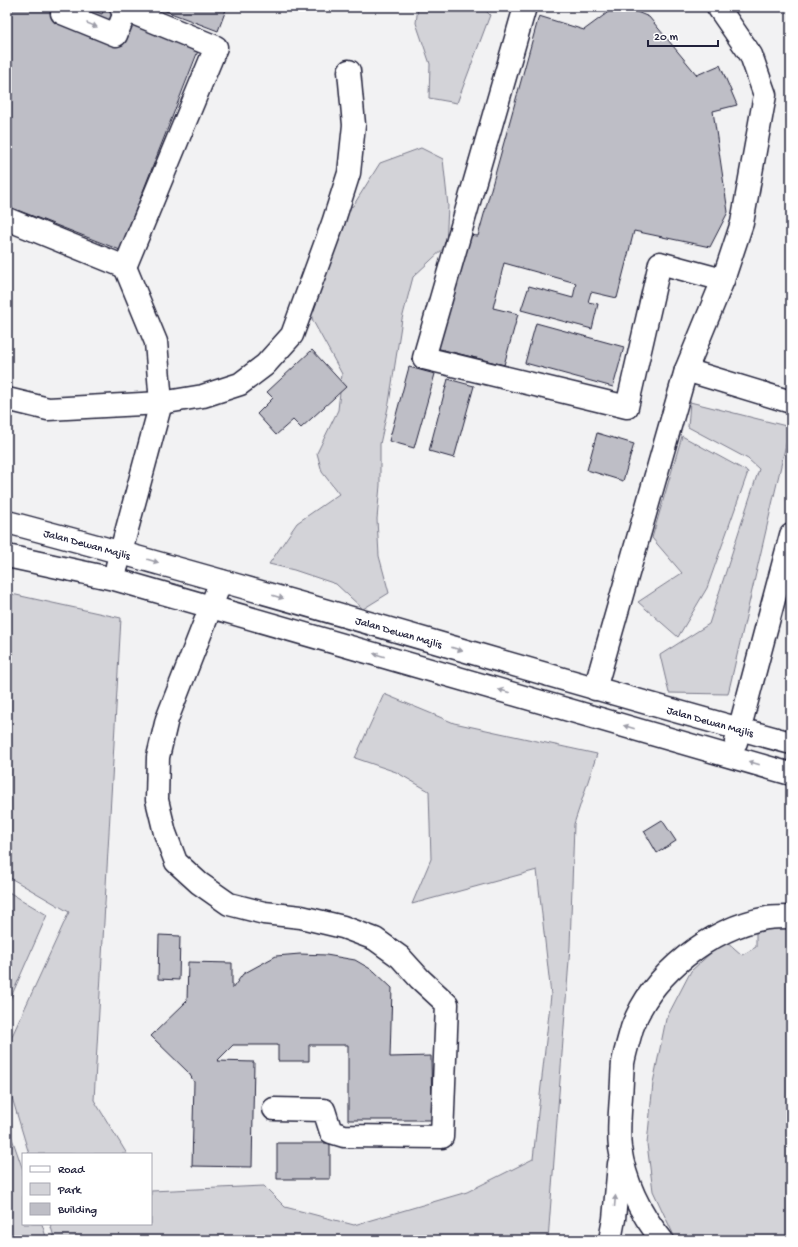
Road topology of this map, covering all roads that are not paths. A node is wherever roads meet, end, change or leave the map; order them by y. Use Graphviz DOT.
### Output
graph roads {
  1 [pos="64,7"];
  2 [pos="525,7"];
  3 [pos="718,7"];
  4 [pos="349,72"];
  5 [pos="7,219"];
  6 [pos="125,267"];
  7 [pos="723,280"];
  8 [pos="686,370"];
  9 [pos="7,399"];
  10 [pos="791,402"];
  11 [pos="160,403"];
  12 [pos="7,522"];
  13 [pos="791,535"];
  14 [pos="121,552"];
  15 [pos="7,556"];
  16 [pos="114,579"];
  17 [pos="221,581"];
  18 [pos="211,607"];
  19 [pos="595,688"];
  20 [pos="740,729"];
  21 [pos="791,743"];
  22 [pos="732,756"];
  23 [pos="791,774"];
  24 [pos="791,917"];
  25 [pos="274,1109"];
  26 [pos="620,1147"];
  27 [pos="610,1240"];
  28 [pos="662,1240"];
  1 -- 6 [label="street, one-way"];
  2 -- 7 [label="street"];
  3 -- 7 [label="street"];
  4 -- 11 [label="street"];
  5 -- 6 [label="street"];
  6 -- 11 [label="street"];
  7 -- 8 [label="street"];
  8 -- 10 [label="street"];
  8 -- 19 [label="street"];
  9 -- 11 [label="street"];
  11 -- 14 [label="street"];
  12 -- 14 [label="street, Jalan Dewan Majlis"];
  13 -- 20 [label="street"];
  14 -- 16 [label="street"];
  14 -- 17 [label="street, Jalan Dewan Majlis, one-way"];
  15 -- 16 [label="street"];
  16 -- 18 [label="street"];
  17 -- 18 [label="street"];
  17 -- 19 [label="street, Jalan Dewan Majlis, one-way"];
  22 -- 18 [label="street, one-way"];
  18 -- 25 [label="street"];
  19 -- 20 [label="street, Jalan Dewan Majlis"];
  20 -- 21 [label="street, Jalan Dewan Majlis"];
  20 -- 22 [label="street"];
  23 -- 22 [label="street, one-way"];
  24 -- 26 [label="street"];
  27 -- 26 [label="street, one-way"];
  26 -- 28 [label="street"];
}
